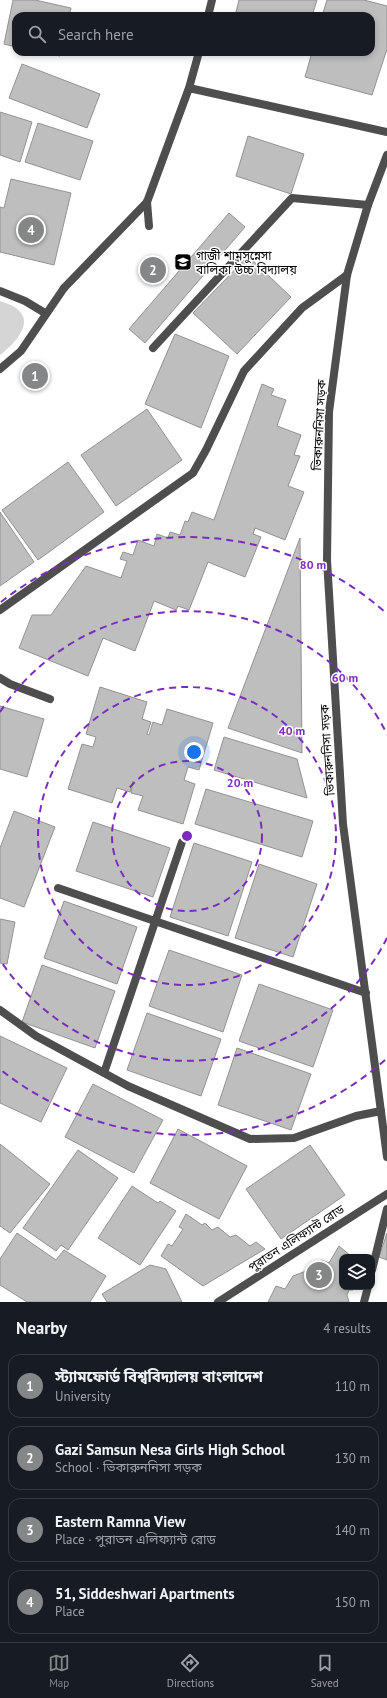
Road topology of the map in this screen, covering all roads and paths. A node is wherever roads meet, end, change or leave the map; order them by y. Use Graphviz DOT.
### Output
graph roads {
  1 [pos="212,0"];
  2 [pos="209,12"];
  3 [pos="198,56"];
  4 [pos="189,88"];
  5 [pos="387,132"];
  6 [pos="387,155"];
  7 [pos="147,202"];
  8 [pos="368,205"];
  9 [pos="149,226"];
  10 [pos="347,275"];
  11 [pos="0,291"];
  12 [pos="45,313"];
  13 [pos="153,348"];
  14 [pos="0,369"];
  15 [pos="0,610"];
  16 [pos="0,678"];
  17 [pos="50,699"];
  18 [pos="182,842"];
  19 [pos="58,888"];
  20 [pos="155,921"];
  21 [pos="366,993"];
  22 [pos="0,1010"];
  23 [pos="104,1073"];
  24 [pos="381,1111"];
  25 [pos="387,1157"];
  26 [pos="387,1194"];
  27 [pos="387,1209"];
  28 [pos="375,1258"];
  29 [pos="367,1290"];
  30 [pos="218,1302"];
  31 [pos="364,1302"];
  1 -- 2 [label="street"];
  3 -- 4 [label="street"];
  4 -- 5 [label="street"];
  4 -- 7 [label="street"];
  6 -- 8 [label="street, ভিকারুননিসা সড়ক"];
  7 -- 9 [label="street"];
  7 -- 12 [label="street"];
  8 -- 10 [label="street, ভিকারুননিসা সড়ক"];
  8 -- 13 [label="street"];
  10 -- 15 [label="street"];
  10 -- 21 [label="street, ভিকারুননিসা সড়ক"];
  11 -- 12 [label="street"];
  12 -- 14 [label="street"];
  16 -- 17 [label="street"];
  18 -- 20 [label="street"];
  19 -- 20 [label="street"];
  20 -- 21 [label="street"];
  20 -- 23 [label="street"];
  21 -- 24 [label="street, ভিকারুননিসা সড়ক"];
  22 -- 23 [label="street"];
  23 -- 24 [label="street"];
  24 -- 25 [label="street, ভিকারুননিসা সড়ক"];
  26 -- 30 [label="street, পুরাতন এলিফ্যান্ট রোড"];
  27 -- 28 [label="street"];
  29 -- 31 [label="street"];
}
